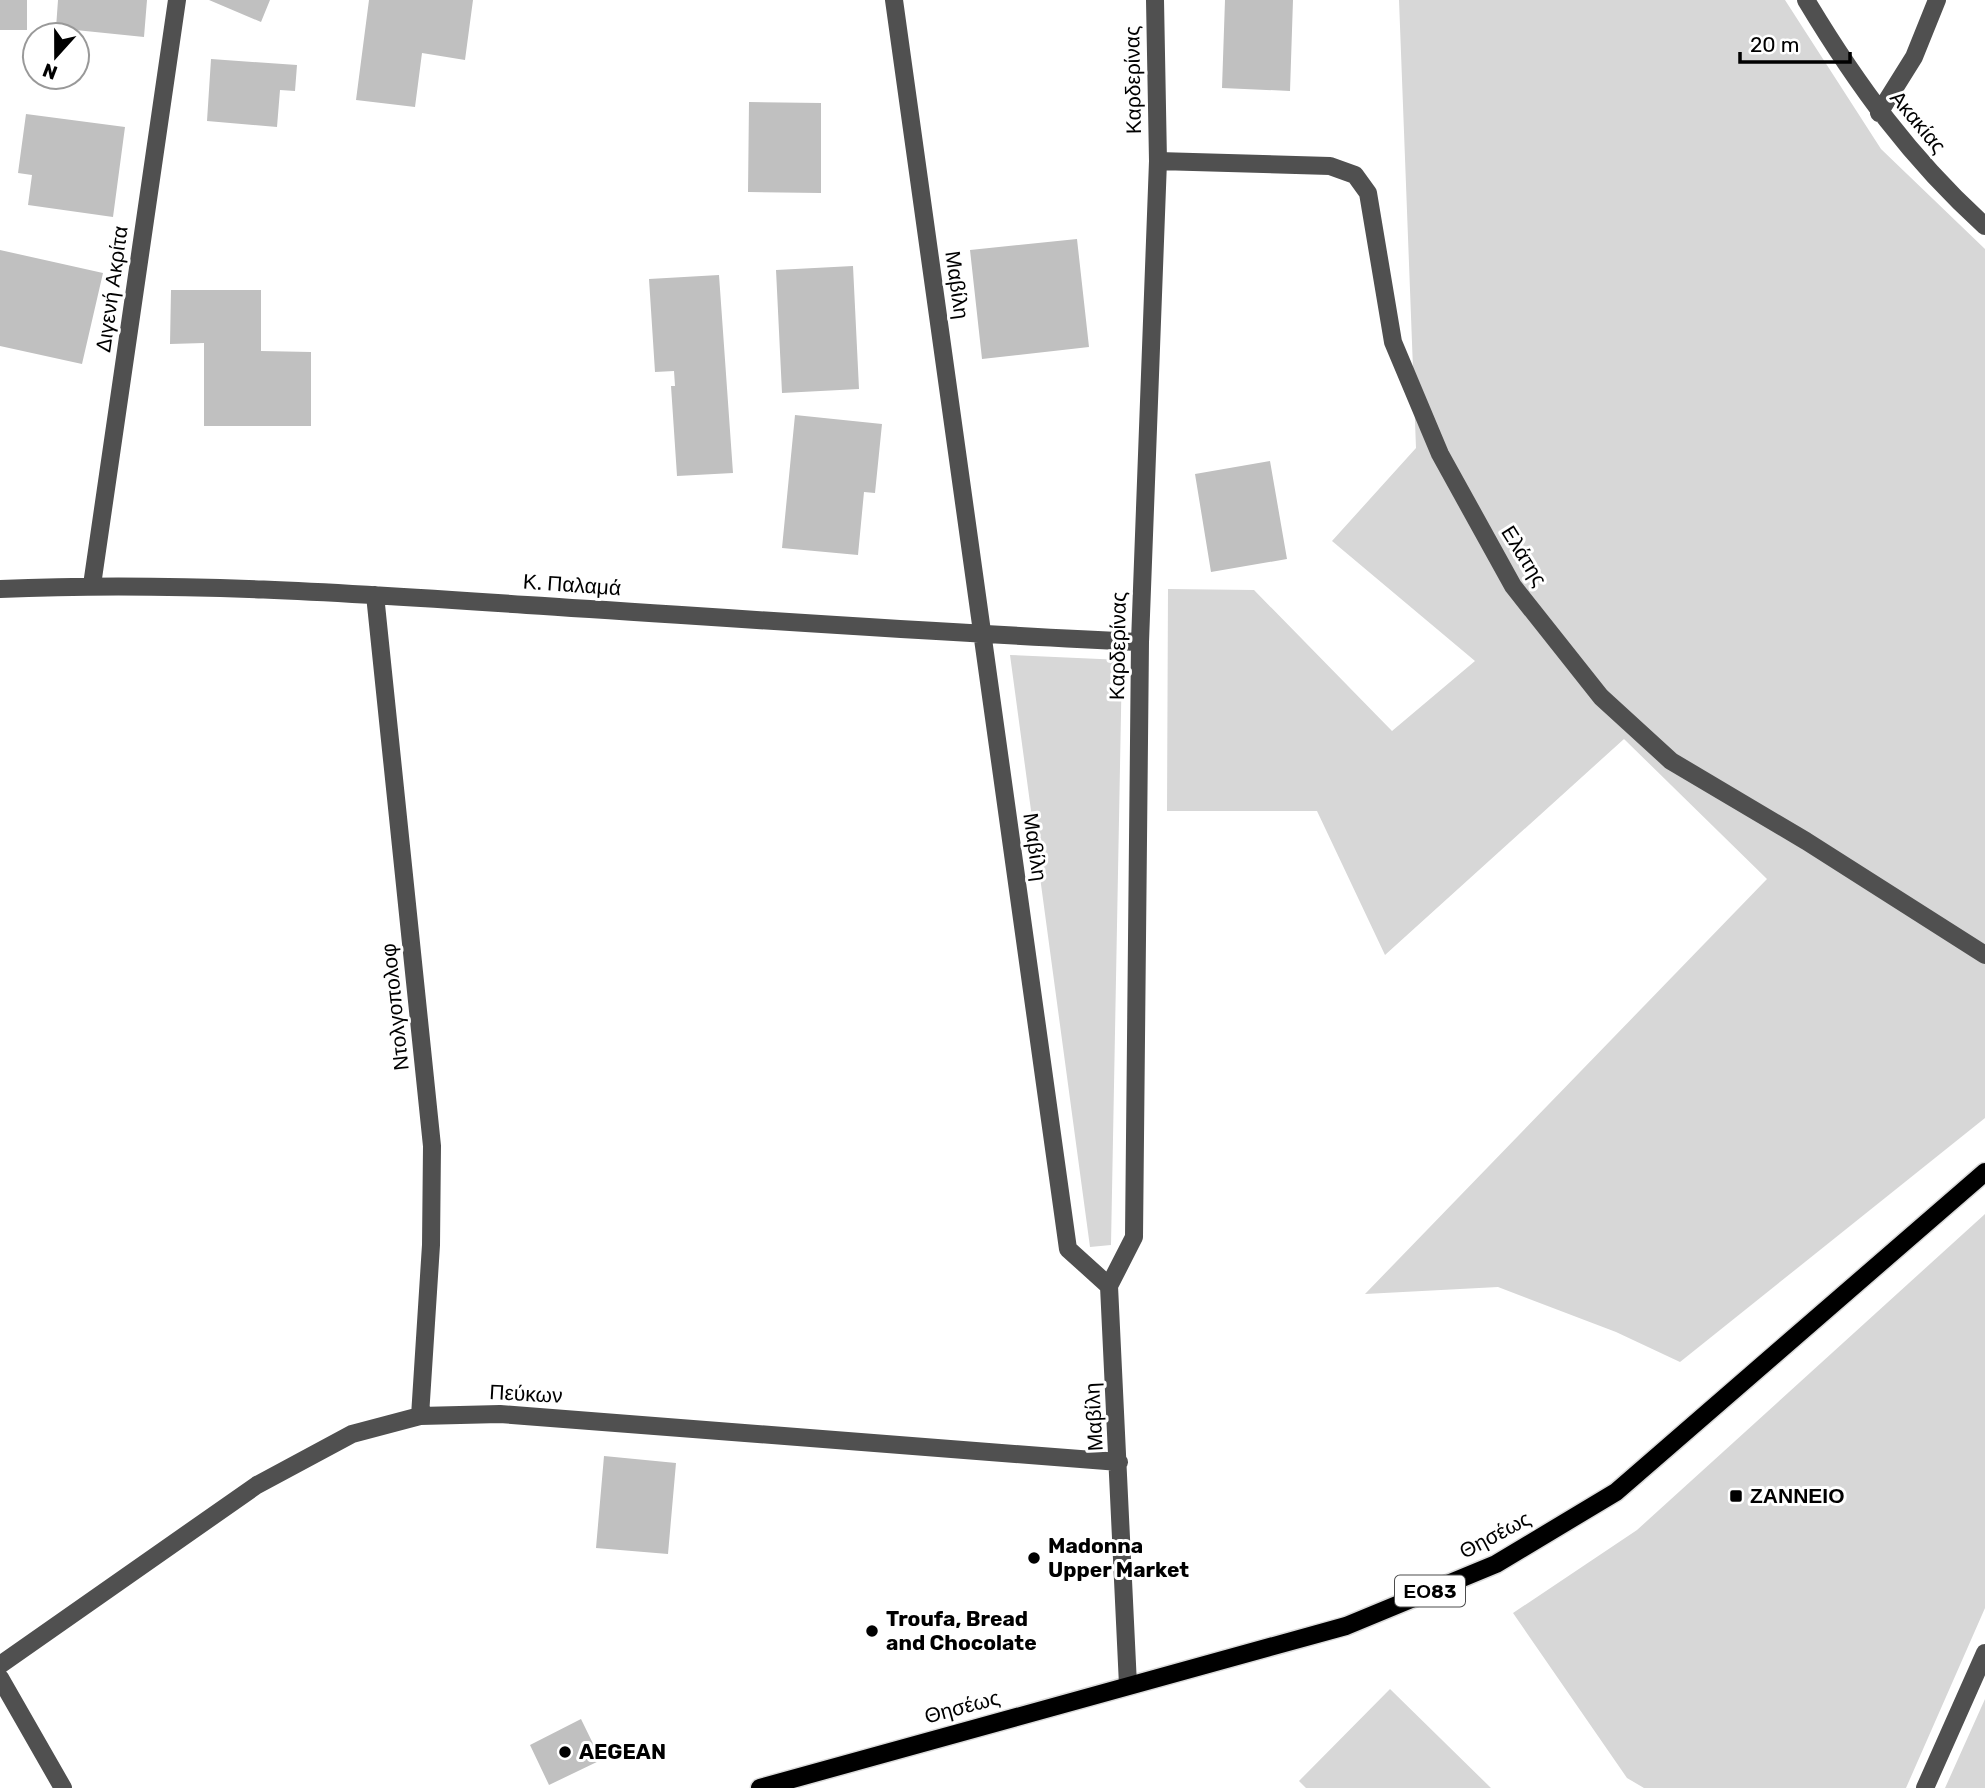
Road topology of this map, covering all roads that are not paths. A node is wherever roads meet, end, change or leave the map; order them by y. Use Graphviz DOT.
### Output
graph roads {
  1 [pos="177,0"];
  2 [pos="894,0"];
  3 [pos="1155,0"];
  4 [pos="1806,0"];
  5 [pos="1937,0"];
  6 [pos="1879,113"];
  7 [pos="1158,161"];
  8 [pos="1985,226"];
  9 [pos="92,585"];
  10 [pos="0,589"];
  11 [pos="375,595"];
  12 [pos="982,635"];
  13 [pos="1140,642"];
  14 [pos="1985,955"];
  15 [pos="1985,1172"];
  16 [pos="1109,1286"];
  17 [pos="420,1416"];
  18 [pos="1119,1462"];
  19 [pos="1985,1653"];
  20 [pos="0,1665"];
  21 [pos="0,1678"];
  22 [pos="1128,1685"];
  23 [pos="63,1788"];
  24 [pos="760,1788"];
  25 [pos="1925,1788"];
  1 -- 9 [label="street, Διγενή Ακρίτα"];
  2 -- 12 [label="street, Μαβίλη"];
  3 -- 7 [label="street, Καρδερίνας"];
  4 -- 6 [label="street, Ακακίας"];
  5 -- 6 [label="street"];
  6 -- 8 [label="street, Ακακίας"];
  7 -- 13 [label="street, Καρδερίνας"];
  7 -- 14 [label="street, Ελάτης"];
  9 -- 10 [label="street, Κ. Παλαμά"];
  9 -- 11 [label="street, Κ. Παλαμά"];
  11 -- 12 [label="street, Κ. Παλαμά"];
  11 -- 17 [label="street, Ντολγοπολοφ"];
  12 -- 13 [label="street, Κ. Παλαμά"];
  12 -- 16 [label="street, Μαβίλη"];
  13 -- 16 [label="street, Καρδερίνας"];
  15 -- 22 [label="main road, Θησέως / ΕΟ83"];
  16 -- 18 [label="street, Μαβίλη"];
  17 -- 18 [label="street, Πεύκων"];
  17 -- 20 [label="street, Πεύκων"];
  18 -- 22 [label="street, Μαβίλη"];
  19 -- 25 [label="street"];
  21 -- 23 [label="street"];
  22 -- 24 [label="main road, Θησέως / ΕΟ83"];
}
